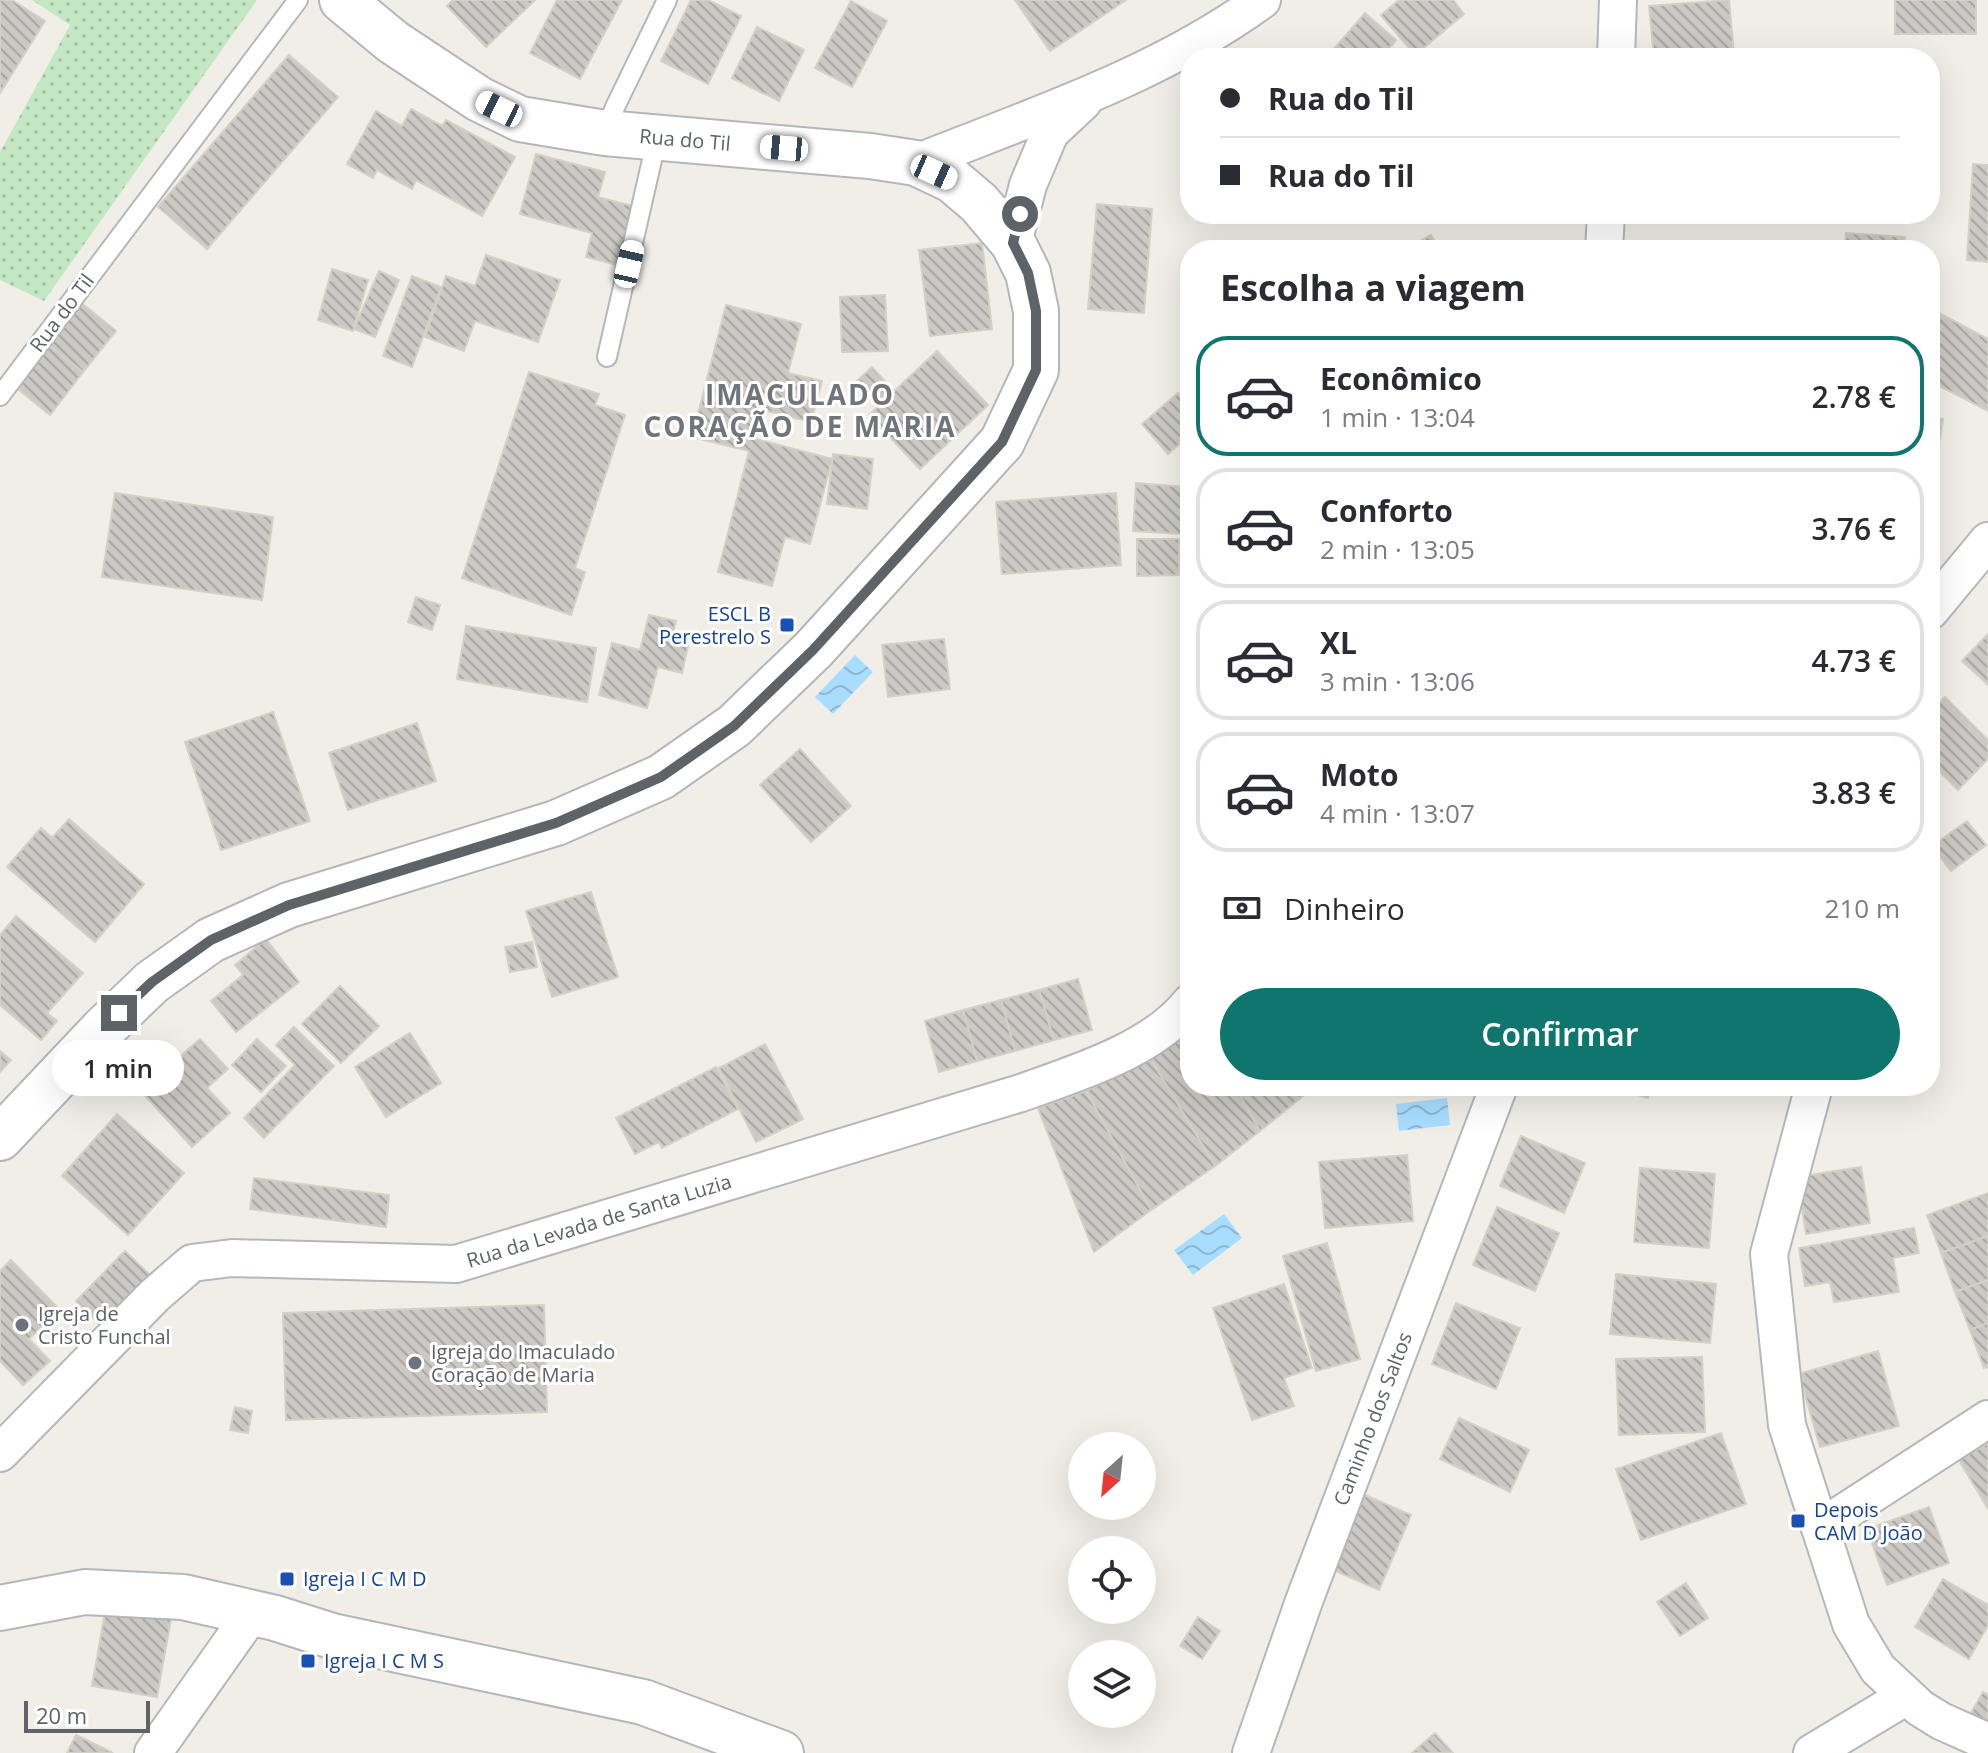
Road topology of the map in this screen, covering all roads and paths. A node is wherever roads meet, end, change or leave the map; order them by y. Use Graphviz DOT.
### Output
graph roads {
  1 [pos="298,0"];
  2 [pos="342,0"];
  3 [pos="667,0"];
  4 [pos="1262,0"];
  5 [pos="1618,0"];
  6 [pos="1183,48"];
  7 [pos="1616,48"];
  8 [pos="1180,50"];
  9 [pos="1092,92"];
  10 [pos="605,133"];
  11 [pos="657,138"];
  12 [pos="916,163"];
  13 [pos="1013,243"];
  14 [pos="607,357"];
  15 [pos="0,396"];
  16 [pos="1988,541"];
  17 [pos="1940,599"];
  18 [pos="1180,1016"];
  19 [pos="1495,1096"];
  20 [pos="1811,1096"];
  21 [pos="0,1138"];
  22 [pos="1988,1419"];
  23 [pos="0,1453"];
  24 [pos="1820,1528"];
  25 [pos="0,1608"];
  26 [pos="252,1613"];
  27 [pos="1905,1697"];
  28 [pos="1988,1742"];
  29 [pos="153,1753"];
  30 [pos="781,1753"];
  31 [pos="1251,1753"];
  32 [pos="1812,1753"];
  1 -- 15 [label="lane, Rua do Til"];
  2 -- 10 [label="main road, Rua do Til"];
  3 -- 10 [label="lane"];
  4 -- 6 [label="street"];
  5 -- 7 [label="street"];
  8 -- 9 [label="street"];
  9 -- 12 [label="street"];
  9 -- 13 [label="street"];
  10 -- 11 [label="main road, Rua do Til"];
  11 -- 12 [label="main road, Rua do Til"];
  11 -- 14 [label="lane"];
  12 -- 13 [label="main road, Rua do Til"];
  13 -- 21 [label="main road, Rua do Til"];
  16 -- 17 [label="street"];
  18 -- 23 [label="street, Rua da Levada de Santa Luzia"];
  19 -- 31 [label="street, Caminho dos Saltos"];
  20 -- 24 [label="street"];
  22 -- 24 [label="street"];
  24 -- 27 [label="street"];
  25 -- 26 [label="main road"];
  26 -- 29 [label="street"];
  26 -- 30 [label="main road"];
  27 -- 28 [label="street"];
  27 -- 32 [label="street"];
}
